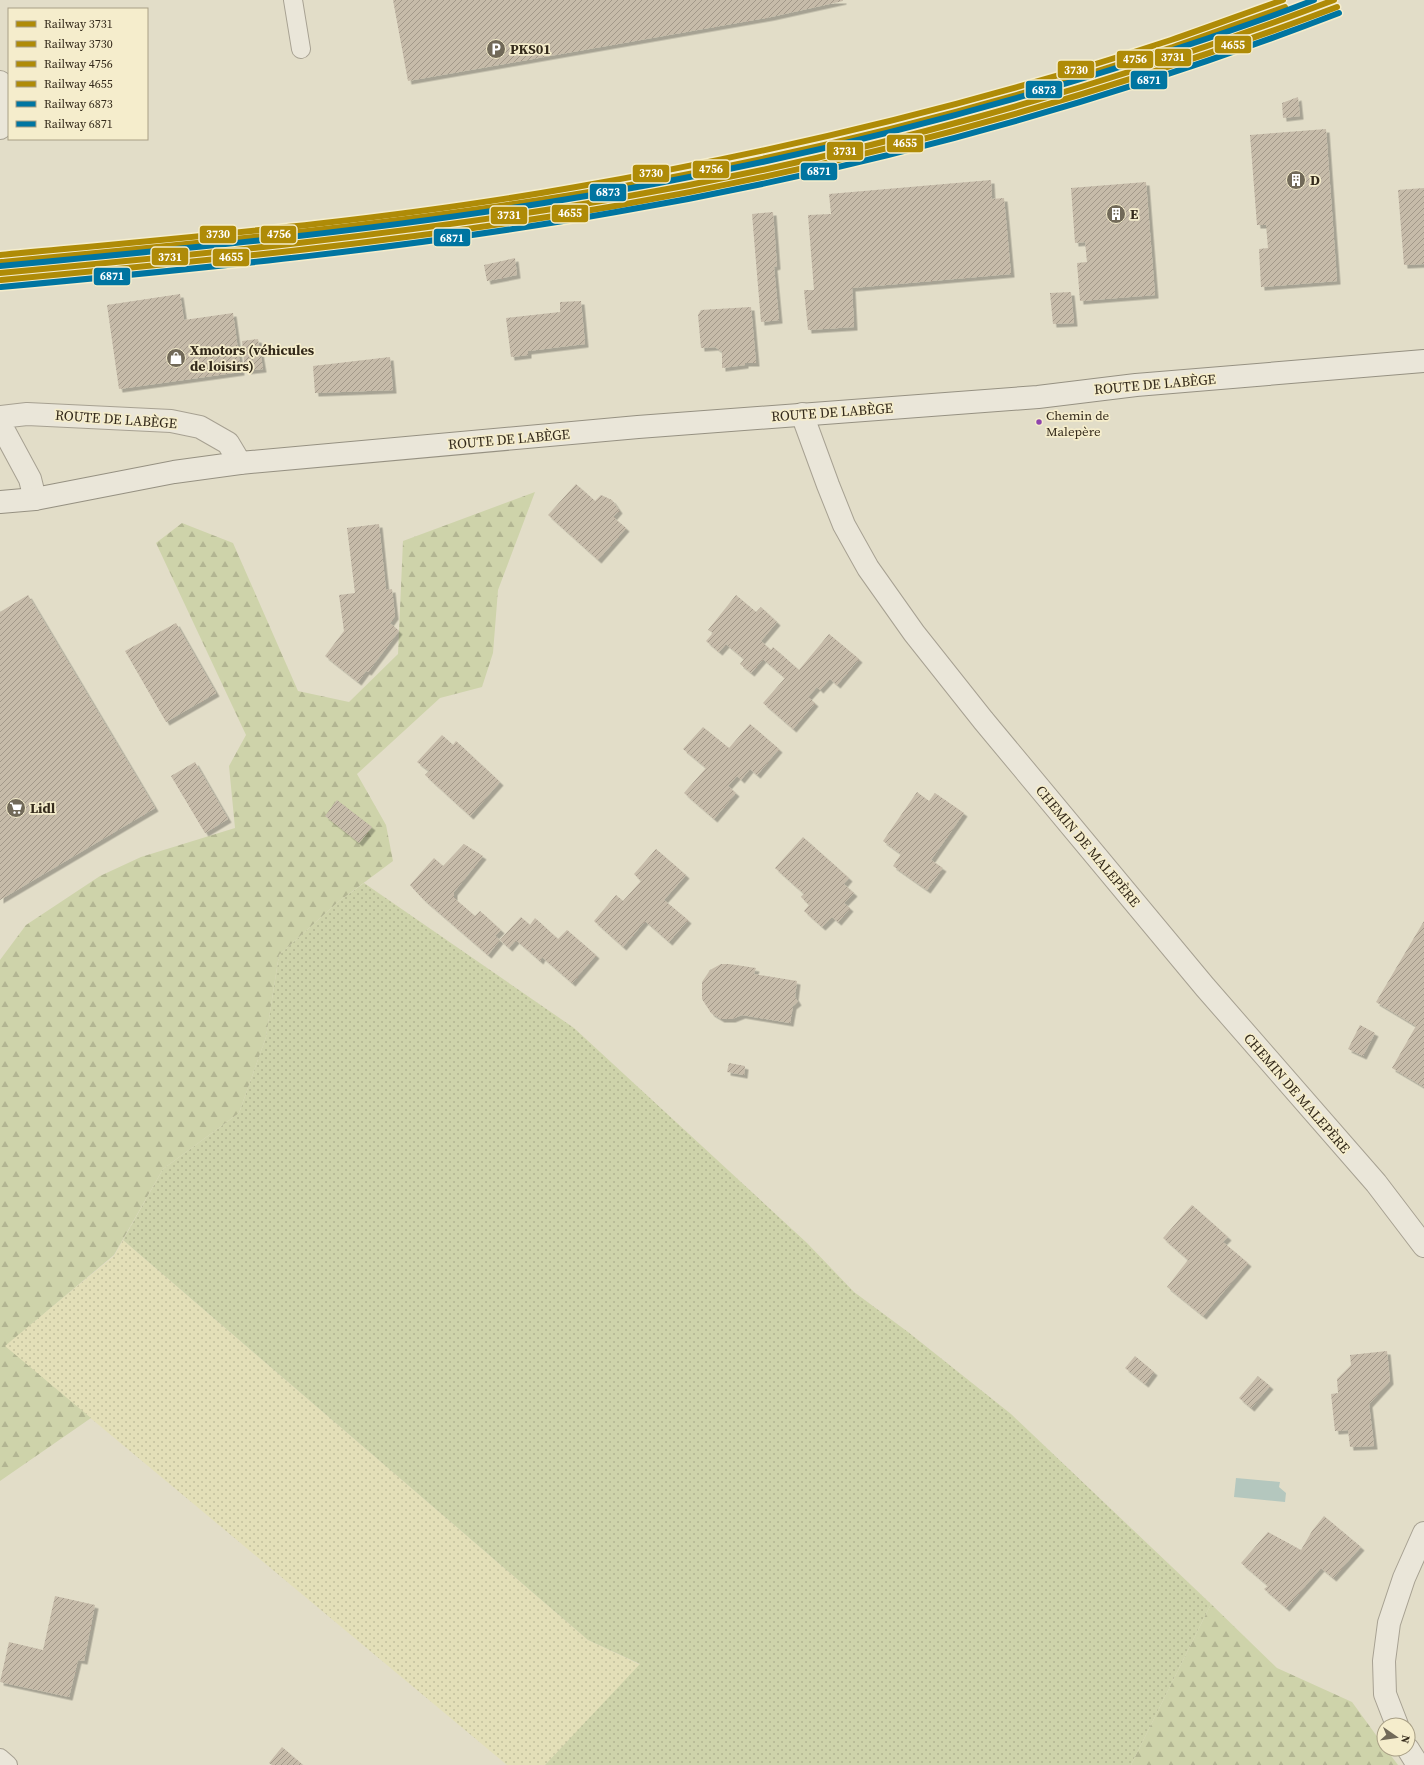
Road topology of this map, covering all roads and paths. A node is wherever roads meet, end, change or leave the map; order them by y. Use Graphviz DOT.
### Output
graph roads {
  1 [pos="293,0"];
  2 [pos="301,48"];
  3 [pos="0,82"];
  4 [pos="0,128"];
  5 [pos="1424,361"];
  6 [pos="802,414"];
  7 [pos="0,417"];
  8 [pos="0,427"];
  9 [pos="240,463"];
  10 [pos="35,499"];
  11 [pos="0,502"];
  12 [pos="1424,1246"];
  13 [pos="1424,1533"];
  14 [pos="1394,1717"];
  15 [pos="0,1758"];
  16 [pos="8,1765"];
  1 -- 2 [label="lane"];
  3 -- 4 [label="street"];
  5 -- 6 [label="street, ROUTE DE LABÈGE"];
  6 -- 9 [label="street, ROUTE DE LABÈGE"];
  6 -- 12 [label="street, CHEMIN DE MALEPÈRE"];
  7 -- 9 [label="street, ROUTE DE LABÈGE"];
  8 -- 10 [label="street"];
  9 -- 10 [label="street, ROUTE DE LABÈGE"];
  10 -- 11 [label="street, ROUTE DE LABÈGE"];
  13 -- 14 [label="street"];
  15 -- 16 [label="lane"];
}
